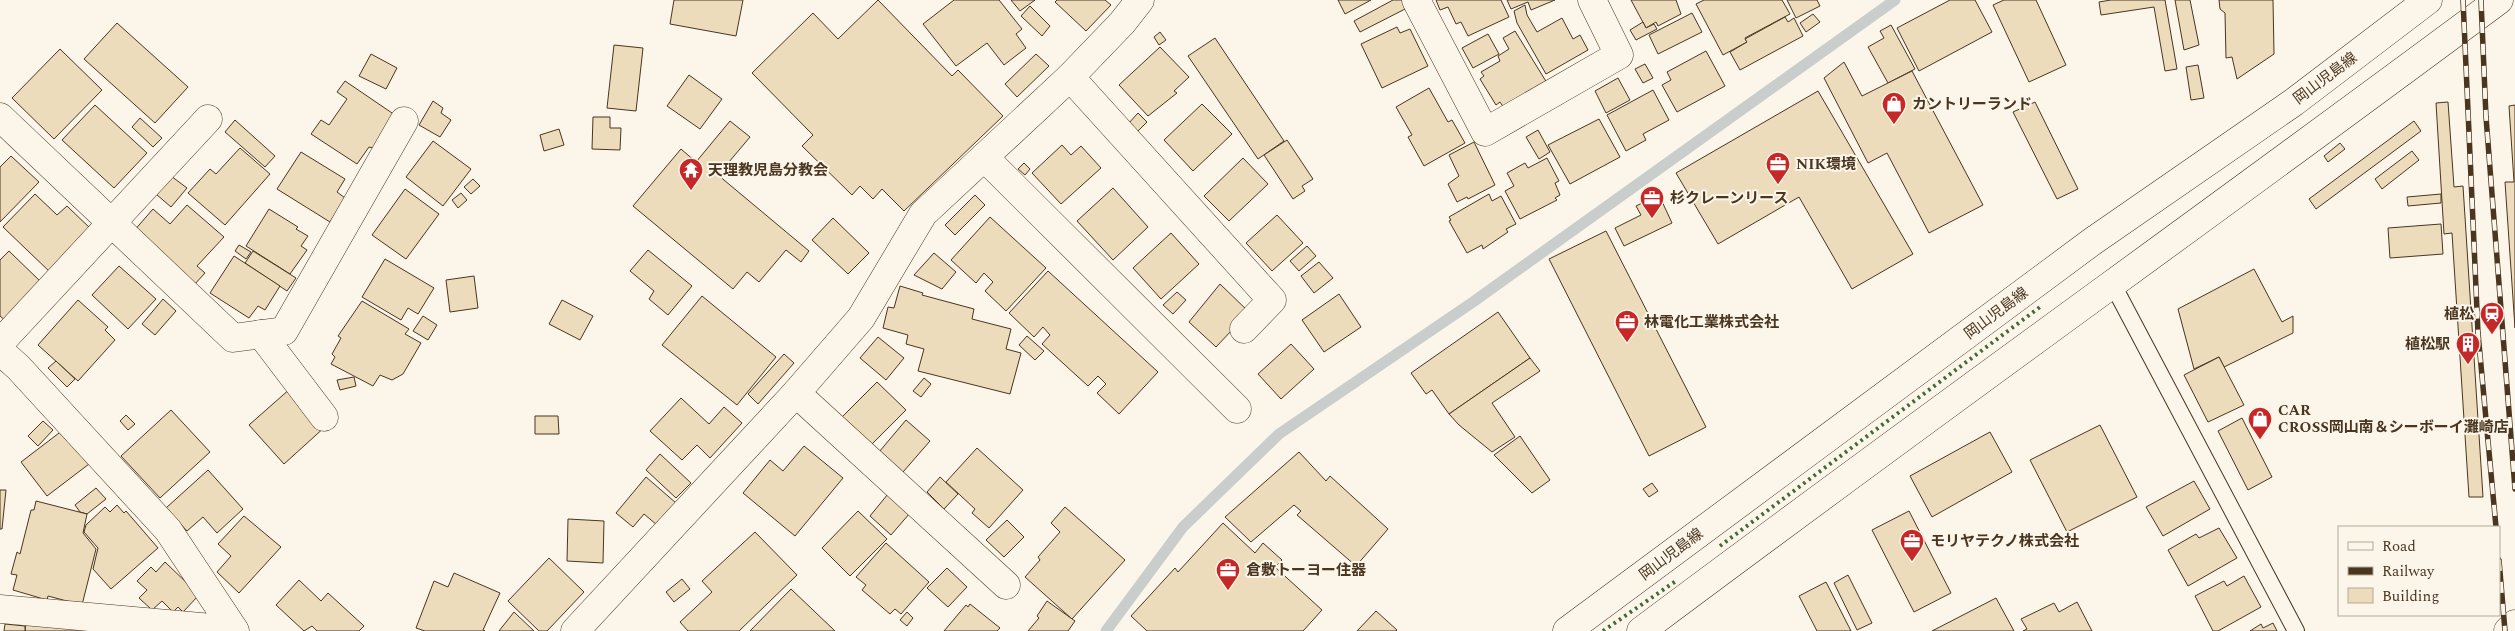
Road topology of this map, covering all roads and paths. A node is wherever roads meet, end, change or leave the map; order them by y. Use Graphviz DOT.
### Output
graph roads {
  1 [pos="1140,0"];
  2 [pos="1416,0"];
  3 [pos="1592,0"];
  4 [pos="2428,0"];
  5 [pos="2499,0"];
  6 [pos="1070,77"];
  7 [pos="0,117"];
  8 [pos="208,118"];
  9 [pos="404,121"];
  10 [pos="984,157"];
  11 [pos="111,223"];
  12 [pos="2112,283"];
  13 [pos="1244,329"];
  14 [pos="260,334"];
  15 [pos="0,343"];
  16 [pos="0,351"];
  17 [pos="796,393"];
  18 [pos="1238,408"];
  19 [pos="324,417"];
  20 [pos="1684,544"];
  21 [pos="1710,579"];
  22 [pos="1006,585"];
  23 [pos="0,609"];
  24 [pos="2515,624"];
  25 [pos="234,631"];
  26 [pos="575,631"];
  27 [pos="1567,631"];
  28 [pos="1641,631"];
  29 [pos="2296,631"];
  30 [pos="2508,631"];
  1 -- 6 [label="street"];
  2 -- 3 [label="street"];
  4 -- 20 [label="street, 岡山児島線"];
  5 -- 12 [label="street"];
  6 -- 10 [label="street"];
  6 -- 13 [label="street"];
  7 -- 11 [label="street"];
  8 -- 11 [label="street"];
  9 -- 14 [label="street"];
  10 -- 17 [label="street"];
  10 -- 18 [label="street"];
  11 -- 14 [label="street"];
  11 -- 15 [label="street"];
  12 -- 21 [label="street"];
  12 -- 29 [label="lane"];
  14 -- 19 [label="street"];
  16 -- 25 [label="street"];
  17 -- 22 [label="street"];
  17 -- 26 [label="street"];
  20 -- 21 [label="street"];
  20 -- 27 [label="street, 岡山児島線"];
  21 -- 28 [label="street"];
  23 -- 25 [label="street"];
  24 -- 30 [label="street"];
}
